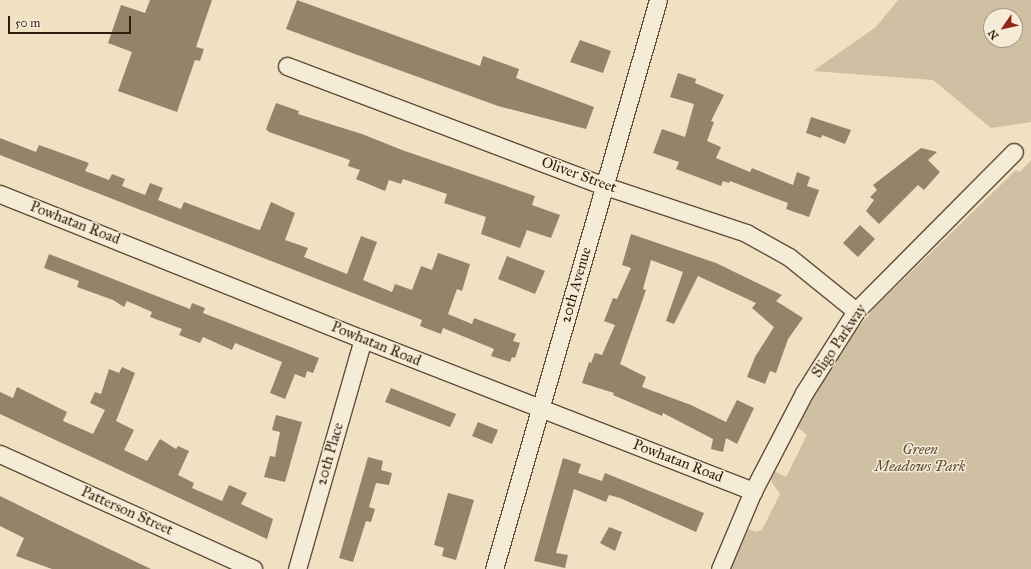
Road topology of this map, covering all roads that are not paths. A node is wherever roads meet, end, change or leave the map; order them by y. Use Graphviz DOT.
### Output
graph roads {
  1 [pos="658,0"];
  2 [pos="287,66"];
  3 [pos="1014,152"];
  4 [pos="605,186"];
  5 [pos="0,194"];
  6 [pos="856,311"];
  7 [pos="363,339"];
  8 [pos="540,408"];
  9 [pos="0,454"];
  10 [pos="753,491"];
  11 [pos="253,569"];
  12 [pos="297,569"];
  13 [pos="494,569"];
  14 [pos="720,569"];
  1 -- 4 [label="street, 20th Avenue"];
  2 -- 4 [label="street, Oliver Street"];
  3 -- 6 [label="street, Sligo Parkway"];
  4 -- 6 [label="street, Oliver Street"];
  4 -- 8 [label="street, 20th Avenue"];
  5 -- 7 [label="street, Powhatan Road"];
  6 -- 10 [label="street, Sligo Parkway"];
  7 -- 8 [label="street, Powhatan Road"];
  7 -- 12 [label="street, 20th Place"];
  8 -- 10 [label="street, Powhatan Road"];
  8 -- 13 [label="street, 20th Avenue"];
  9 -- 11 [label="street, Patterson Street"];
  10 -- 14 [label="street, Sligo Parkway"];
}
